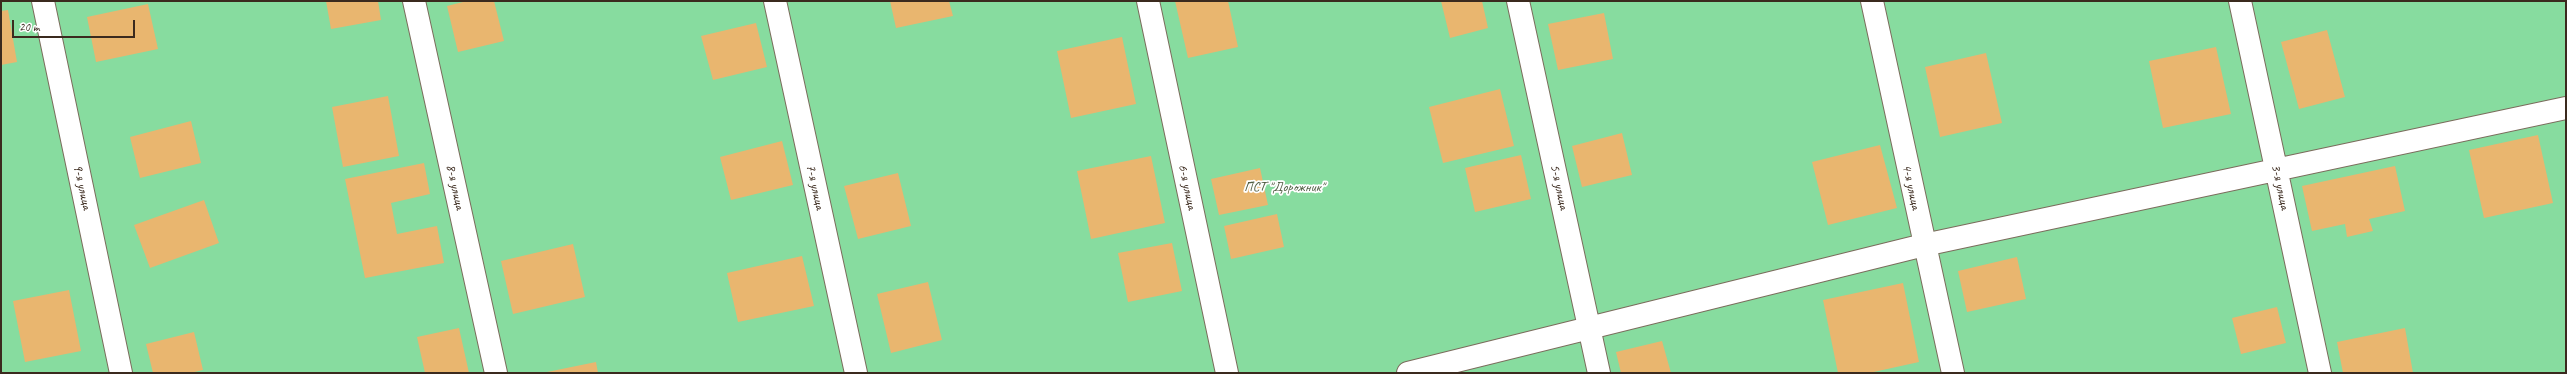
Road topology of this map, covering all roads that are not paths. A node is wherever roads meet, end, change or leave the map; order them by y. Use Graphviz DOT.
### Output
graph roads {
  1 [pos="43,1"];
  2 [pos="414,1"];
  3 [pos="775,1"];
  4 [pos="1148,1"];
  5 [pos="1518,1"];
  6 [pos="1872,1"];
  7 [pos="2240,1"];
  8 [pos="2566,108"];
  9 [pos="2276,170"];
  10 [pos="1924,245"];
  11 [pos="1590,328"];
  12 [pos="121,373"];
  13 [pos="496,373"];
  14 [pos="856,373"];
  15 [pos="1226,373"];
  16 [pos="1408,373"];
  17 [pos="1599,373"];
  18 [pos="1953,373"];
  19 [pos="2320,373"];
  1 -- 12 [label="street, 9-я улица"];
  2 -- 13 [label="street, 8-я улица"];
  3 -- 14 [label="street, 7-я улица"];
  4 -- 15 [label="street, 6-я улица"];
  5 -- 11 [label="street, 5-я улица"];
  6 -- 10 [label="street, 4-я улица"];
  7 -- 9 [label="street, 3-я улица"];
  8 -- 9 [label="street"];
  9 -- 10 [label="street"];
  9 -- 19 [label="street, 3-я улица"];
  10 -- 11 [label="street"];
  10 -- 18 [label="street, 4-я улица"];
  11 -- 16 [label="street"];
  11 -- 17 [label="street, 5-я улица"];
}
